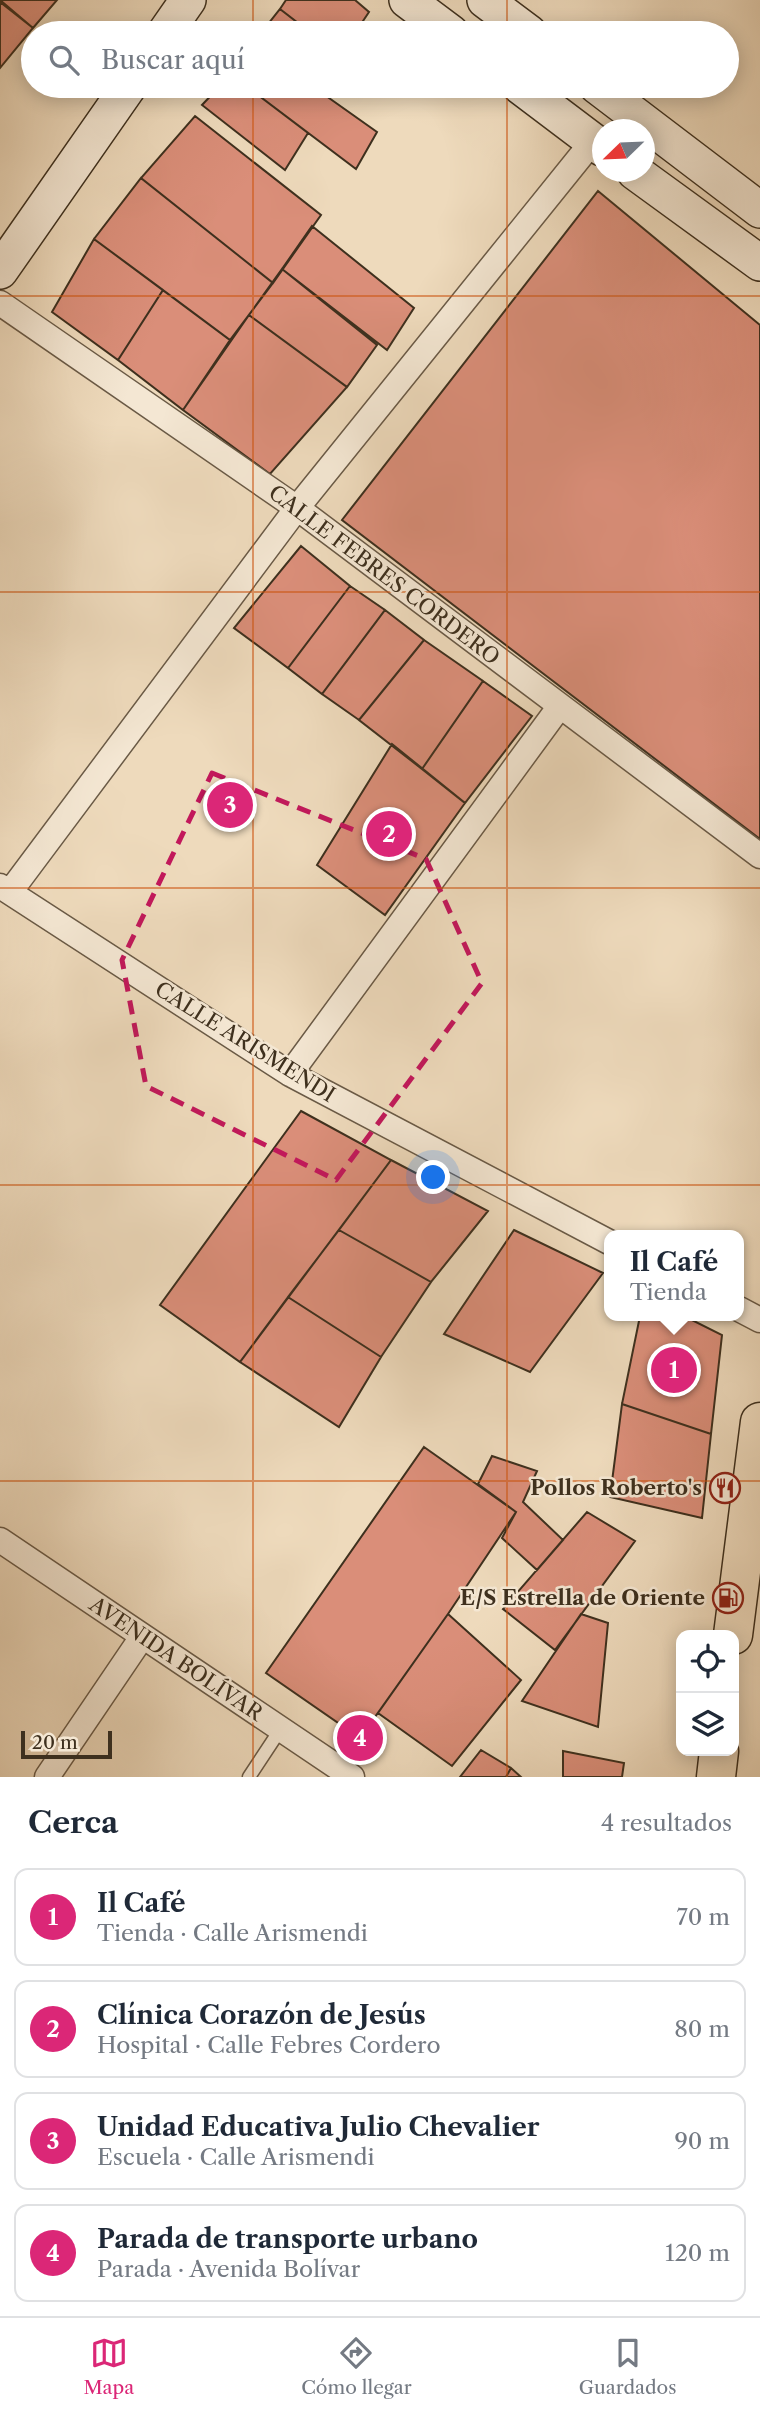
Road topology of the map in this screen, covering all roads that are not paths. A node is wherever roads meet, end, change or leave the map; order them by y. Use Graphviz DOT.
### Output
graph roads {
  1 [pos="188,0"];
  2 [pos="407,0"];
  3 [pos="485,0"];
  4 [pos="173,21"];
  5 [pos="435,21"];
  6 [pos="513,21"];
  7 [pos="121,98"];
  8 [pos="536,98"];
  9 [pos="613,98"];
  10 [pos="592,140"];
  11 [pos="592,151"];
  12 [pos="649,182"];
  13 [pos="760,210"];
  14 [pos="760,262"];
  15 [pos="0,271"];
  16 [pos="0,303"];
  17 [pos="297,508"];
  18 [pos="560,706"];
  19 [pos="760,856"];
  20 [pos="5,889"];
  21 [pos="290,1074"];
  22 [pos="604,1238"];
  23 [pos="744,1312"];
  24 [pos="760,1320"];
  25 [pos="760,1422"];
  26 [pos="0,1541"];
  27 [pos="734,1630"];
  28 [pos="142,1637"];
  29 [pos="280,1730"];
  30 [pos="718,1756"];
  31 [pos="47,1777"];
  32 [pos="249,1777"];
  33 [pos="352,1777"];
  34 [pos="716,1777"];
  1 -- 4 [label="street"];
  2 -- 5 [label="street"];
  3 -- 6 [label="street"];
  7 -- 15 [label="street"];
  8 -- 10 [label="street"];
  9 -- 13 [label="street"];
  11 -- 17 [label="street"];
  12 -- 14 [label="street"];
  16 -- 17 [label="street, CALLE FEBRES CORDERO"];
  17 -- 18 [label="street, CALLE FEBRES CORDERO"];
  17 -- 20 [label="street"];
  18 -- 19 [label="street, CALLE FEBRES CORDERO"];
  18 -- 21 [label="street"];
  20 -- 21 [label="street, CALLE ARISMENDI"];
  21 -- 22 [label="street, CALLE ARISMENDI"];
  23 -- 24 [label="street"];
  25 -- 27 [label="main road"];
  26 -- 28 [label="street, AVENIDA BOLÍVAR"];
  28 -- 29 [label="street, AVENIDA BOLÍVAR"];
  28 -- 31 [label="street"];
  29 -- 32 [label="lane"];
  29 -- 33 [label="street, AVENIDA BOLÍVAR"];
  30 -- 34 [label="main road"];
}
